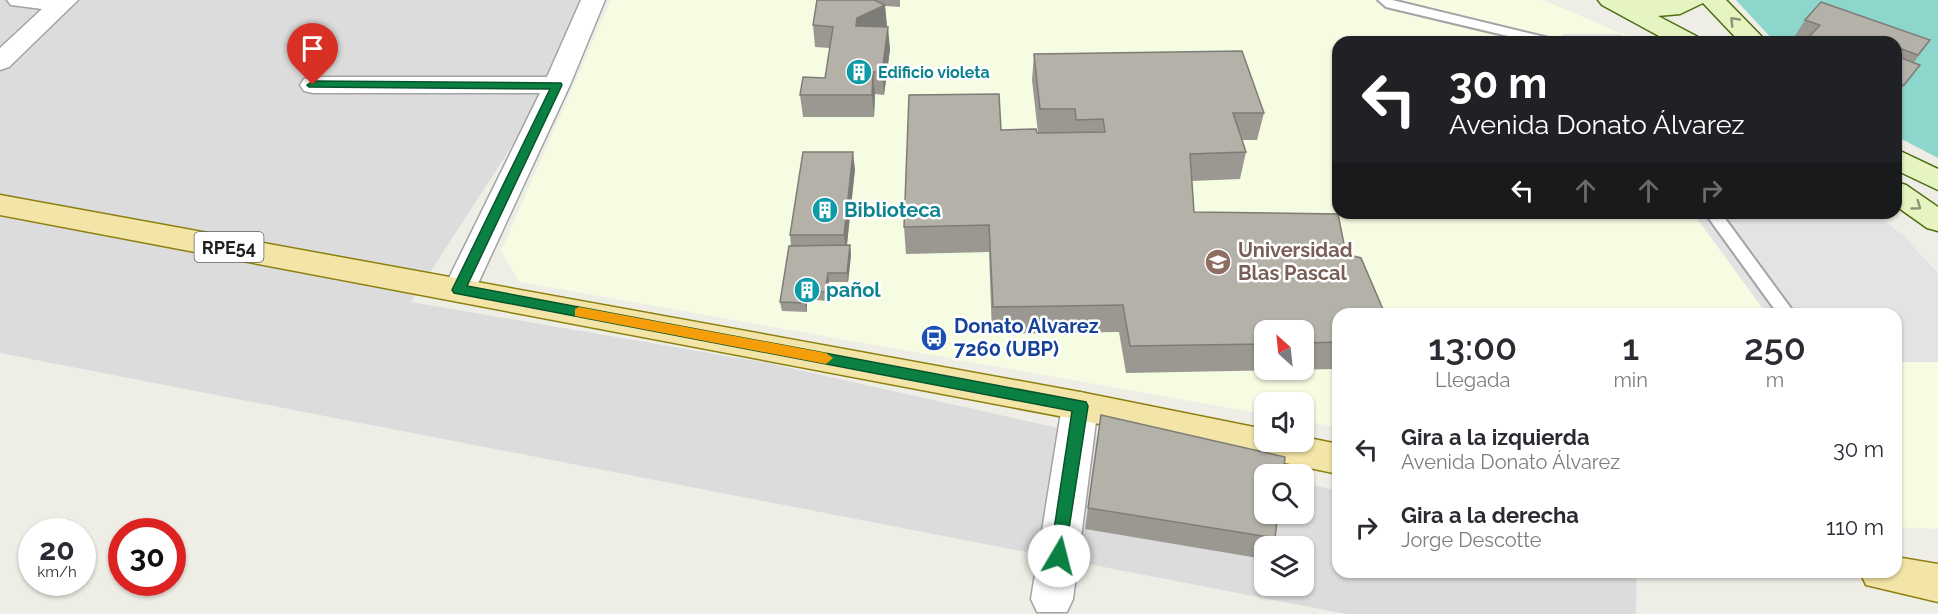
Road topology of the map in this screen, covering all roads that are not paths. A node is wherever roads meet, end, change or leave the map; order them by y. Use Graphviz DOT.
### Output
graph roads {
  1 [pos="19,0"];
  2 [pos="592,0"];
  3 [pos="1384,0"];
  4 [pos="1693,0"];
  5 [pos="1713,0"];
  6 [pos="1613,1"];
  7 [pos="64,2"];
  8 [pos="1524,36"];
  9 [pos="1678,36"];
  10 [pos="1748,36"];
  11 [pos="0,62"];
  12 [pos="313,85"];
  13 [pos="557,85"];
  14 [pos="1902,161"];
  15 [pos="1938,181"];
  16 [pos="1902,196"];
  17 [pos="0,205"];
  18 [pos="1717,219"];
  19 [pos="1938,221"];
  20 [pos="459,290"];
  21 [pos="1783,308"];
  22 [pos="1080,406"];
  23 [pos="1332,458"];
  24 [pos="1902,576"];
  25 [pos="1938,583"];
  26 [pos="1052,599"];
  1 -- 7 [label="street"];
  2 -- 13 [label="street"];
  3 -- 8 [label="lane"];
  4 -- 6 [label="main road"];
  10 -- 5 [label="main road, one-way"];
  6 -- 9 [label="main road"];
  7 -- 11 [label="street"];
  12 -- 13 [label="street"];
  13 -- 20 [label="street"];
  14 -- 15 [label="main road"];
  16 -- 19 [label="main road, one-way"];
  17 -- 20 [label="main road, RPE54"];
  18 -- 21 [label="lane"];
  20 -- 22 [label="main road, RPE54"];
  22 -- 23 [label="main road, RPE54"];
  22 -- 26 [label="street"];
  24 -- 25 [label="main road"];
}
